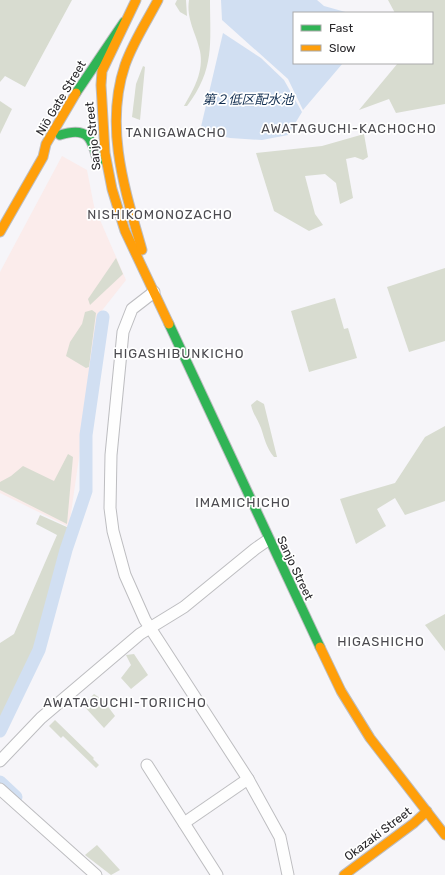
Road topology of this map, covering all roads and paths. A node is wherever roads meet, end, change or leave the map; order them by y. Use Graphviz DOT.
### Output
graph roads {
  1 [pos="136,0"];
  2 [pos="148,0"];
  3 [pos="158,0"];
  4 [pos="124,22"];
  5 [pos="102,71"];
  6 [pos="60,135"];
  7 [pos="43,157"];
  8 [pos="0,232"];
  9 [pos="154,292"];
  10 [pos="268,540"];
  11 [pos="152,628"];
  12 [pos="0,761"];
  13 [pos="147,764"];
  14 [pos="248,779"];
  15 [pos="0,789"];
  16 [pos="427,812"];
  17 [pos="184,823"];
  18 [pos="445,835"];
  19 [pos="96,875"];
  20 [pos="217,875"];
  21 [pos="288,875"];
  22 [pos="344,875"];
  1 -- 4 [label="main road, Sanjo Street"];
  2 -- 5 [label="main road"];
  3 -- 9 [label="main road, Sanjo Street"];
  4 -- 5 [label="main road, Sanjo Street"];
  4 -- 7 [label="main road, Niō Gate Street"];
  5 -- 6 [label="main road"];
  5 -- 9 [label="main road, Sanjo Street"];
  6 -- 7 [label="main road"];
  6 -- 9 [label="main road"];
  7 -- 8 [label="main road, Niō Gate Street"];
  9 -- 10 [label="main road, Sanjo Street"];
  9 -- 11 [label="street"];
  10 -- 11 [label="street"];
  10 -- 16 [label="main road, Sanjo Street"];
  11 -- 12 [label="street"];
  11 -- 14 [label="street"];
  13 -- 17 [label="street"];
  14 -- 17 [label="street"];
  14 -- 21 [label="street"];
  15 -- 19 [label="street"];
  16 -- 18 [label="main road, Sanjo Street"];
  16 -- 22 [label="main road, Okazaki Street"];
  17 -- 20 [label="street"];
}
